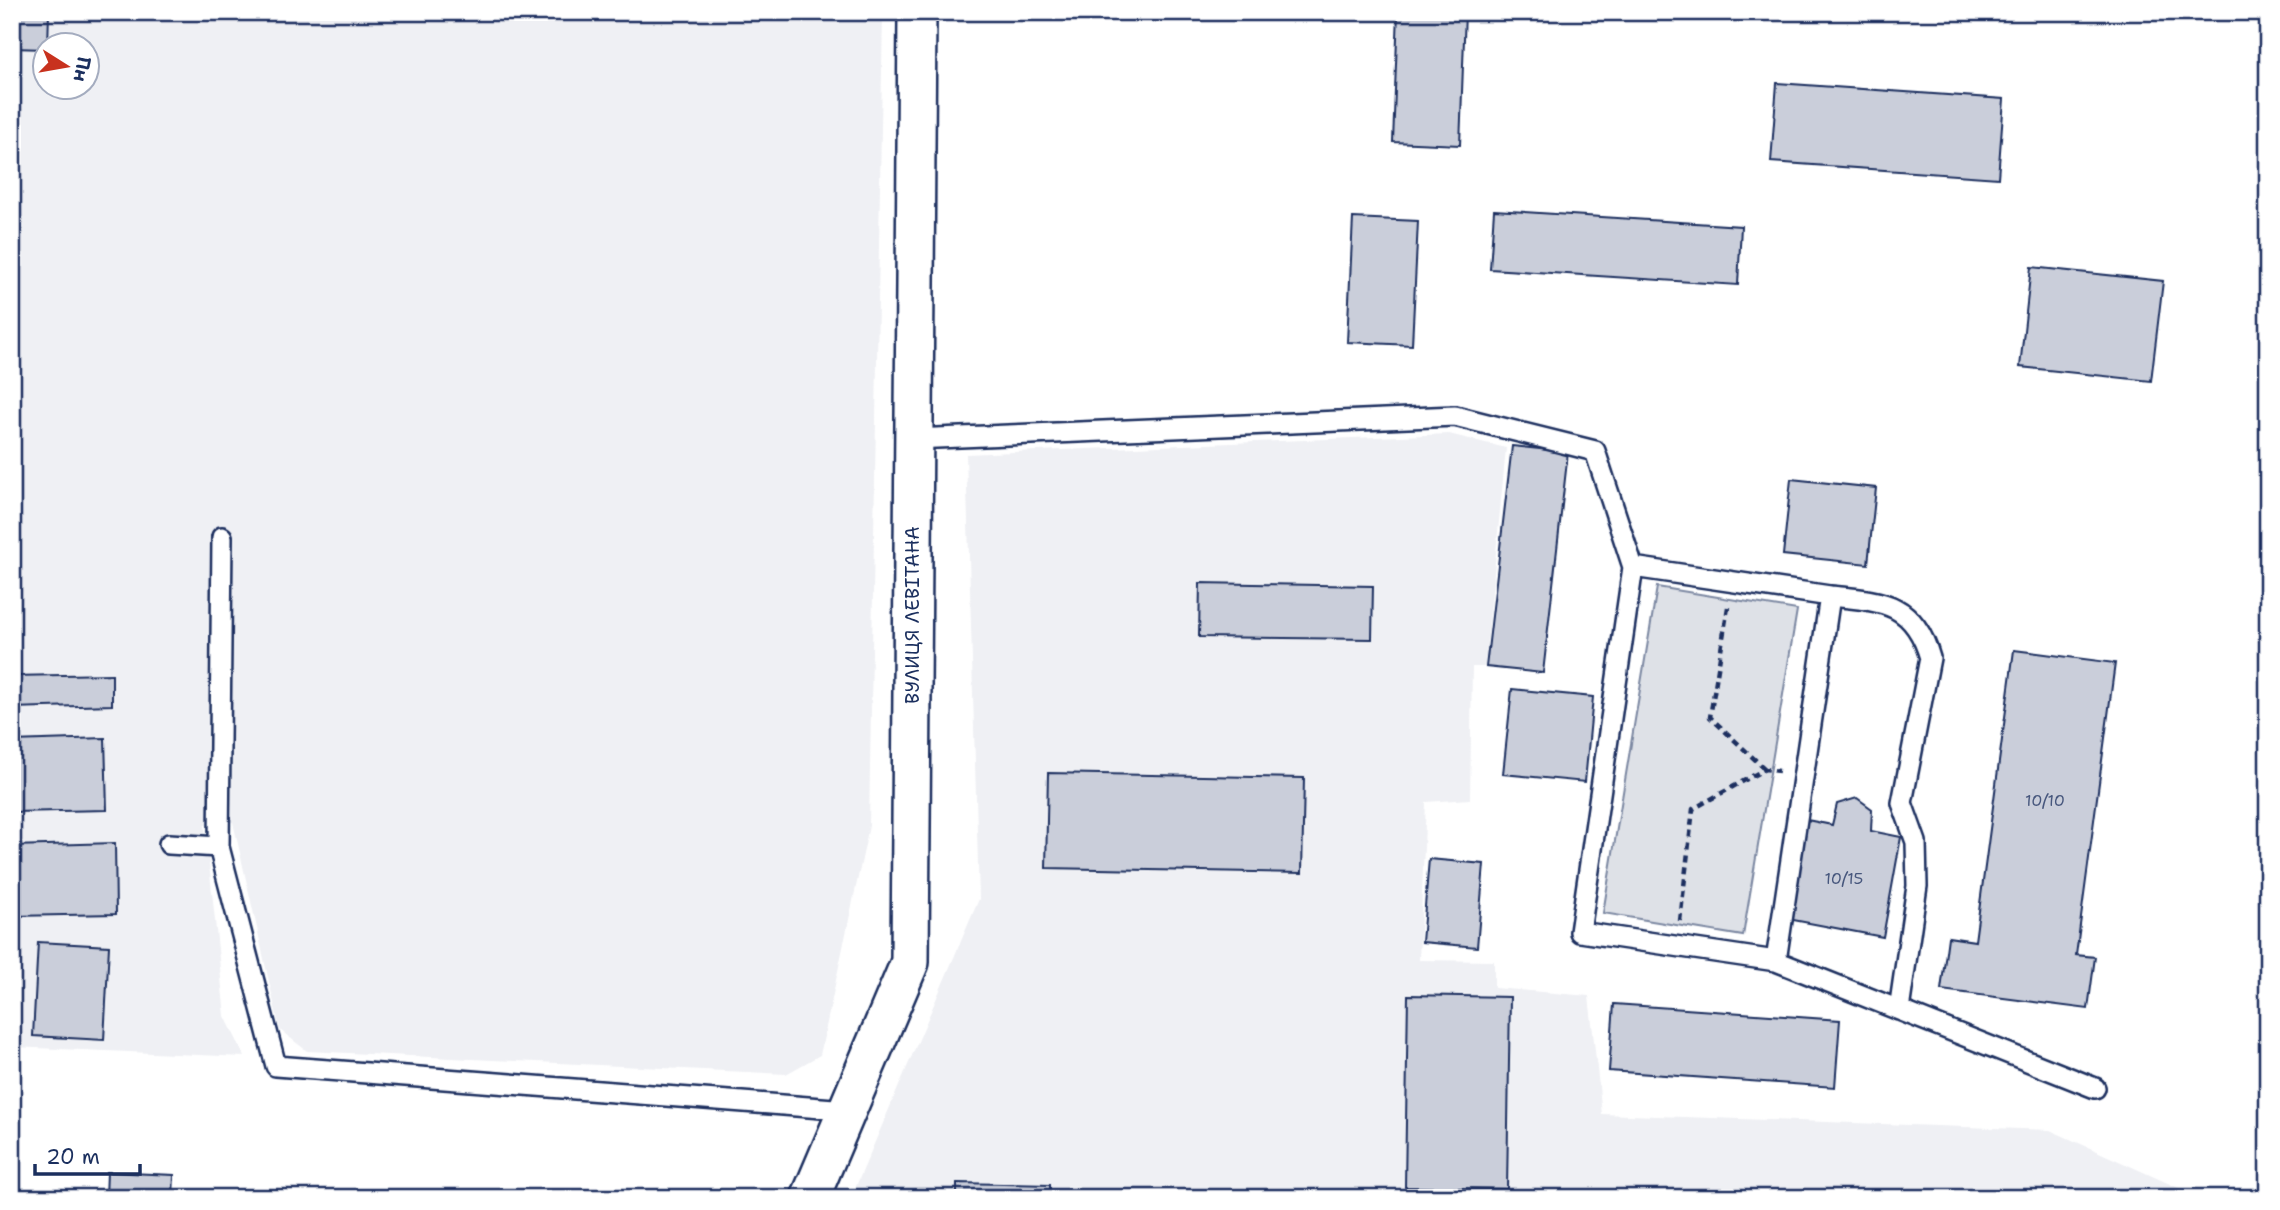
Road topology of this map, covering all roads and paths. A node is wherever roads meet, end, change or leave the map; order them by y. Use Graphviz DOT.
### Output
graph roads {
  1 [pos="917,12"];
  2 [pos="913,439"];
  3 [pos="222,537"];
  4 [pos="1633,567"];
  5 [pos="1732,582"];
  6 [pos="1830,596"];
  7 [pos="1765,769"];
  8 [pos="1804,775"];
  9 [pos="169,844"];
  10 [pos="219,847"];
  11 [pos="1677,947"];
  12 [pos="1776,961"];
  13 [pos="1899,1010"];
  14 [pos="2095,1088"];
  15 [pos="847,1110"];
  16 [pos="810,1198"];
  1 -- 2 [label="street, ВУЛИЦЯ ЛЕВІТАНА"];
  2 -- 4 [label="lane"];
  2 -- 15 [label="street, ВУЛИЦЯ ЛЕВІТАНА"];
  3 -- 10 [label="lane"];
  4 -- 5 [label="lane"];
  4 -- 11 [label="lane"];
  5 -- 6 [label="lane"];
  5 -- 7 [label="path"];
  6 -- 8 [label="lane"];
  6 -- 13 [label="lane"];
  7 -- 8 [label="path"];
  7 -- 11 [label="path"];
  8 -- 12 [label="lane"];
  9 -- 10 [label="lane"];
  10 -- 15 [label="lane"];
  11 -- 12 [label="lane"];
  12 -- 13 [label="lane"];
  13 -- 14 [label="lane"];
  15 -- 16 [label="street, ВУЛИЦЯ ЛЕВІТАНА"];
}
